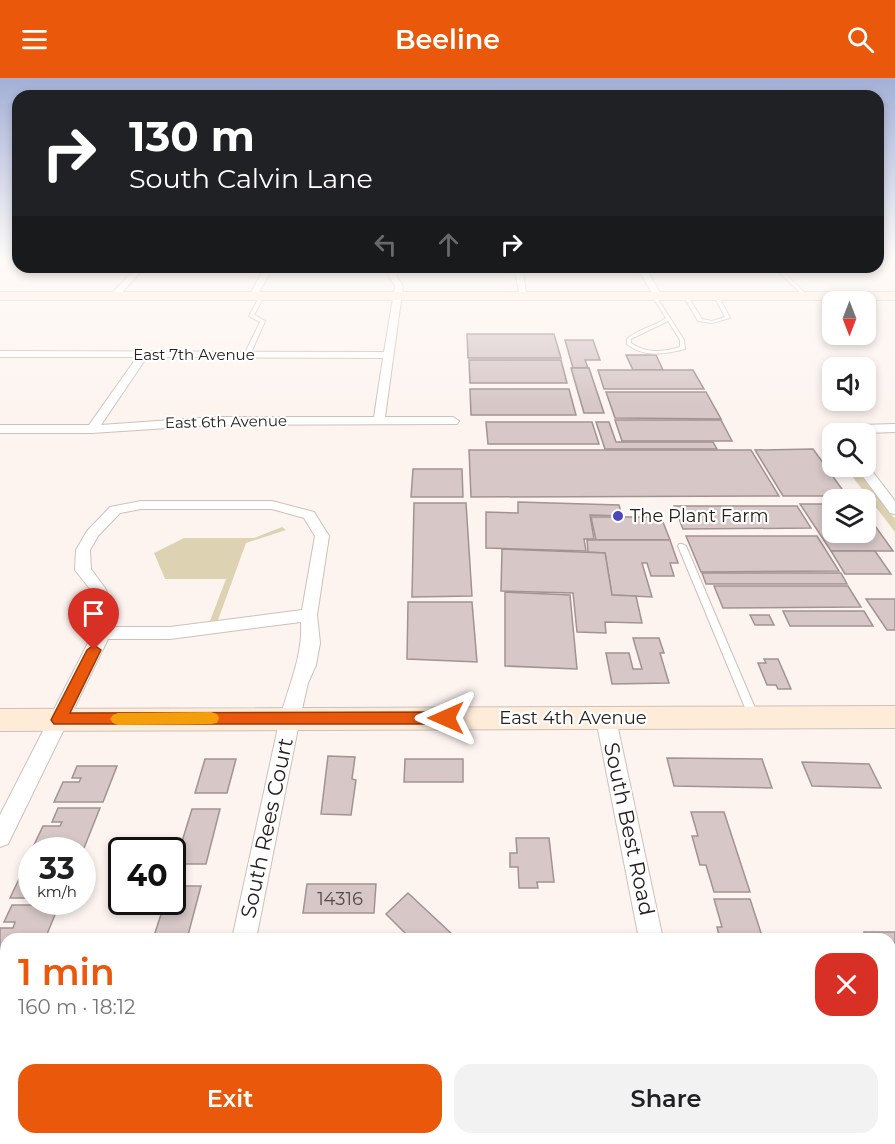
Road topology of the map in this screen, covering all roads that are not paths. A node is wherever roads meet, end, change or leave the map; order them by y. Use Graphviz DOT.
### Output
graph roads {
  1 [pos="254,308"];
  2 [pos="396,308"];
  3 [pos="662,308"];
  4 [pos="692,308"];
  5 [pos="722,308"];
  6 [pos="668,320"];
  7 [pos="0,354"];
  8 [pos="144,355"];
  9 [pos="247,355"];
  10 [pos="388,355"];
  11 [pos="379,421"];
  12 [pos="453,421"];
  13 [pos="0,429"];
  14 [pos="92,429"];
  15 [pos="876,429"];
  16 [pos="895,429"];
  17 [pos="870,477"];
  18 [pos="895,510"];
  19 [pos="682,546"];
  20 [pos="309,615"];
  21 [pos="102,633"];
  22 [pos="895,717"];
  23 [pos="290,718"];
  24 [pos="606,718"];
  25 [pos="755,718"];
  26 [pos="0,720"];
  27 [pos="59,720"];
  28 [pos="0,837"];
  29 [pos="245,933"];
  30 [pos="650,933"];
  1 -- 9 [label="lane"];
  2 -- 10 [label="street"];
  3 -- 6 [label="lane"];
  4 -- 5 [label="lane"];
  6 -- 6 [label="lane"];
  7 -- 8 [label="street, East 7th Avenue"];
  8 -- 9 [label="street, East 7th Avenue"];
  8 -- 14 [label="street"];
  9 -- 10 [label="street, East 7th Avenue"];
  10 -- 11 [label="street"];
  11 -- 12 [label="street, East 6th Avenue"];
  11 -- 14 [label="street, East 6th Avenue"];
  13 -- 14 [label="street, East 6th Avenue"];
  15 -- 16 [label="street"];
  17 -- 18 [label="street"];
  19 -- 25 [label="lane"];
  20 -- 21 [label="street"];
  20 -- 21 [label="street, South Rees Court"];
  20 -- 23 [label="street, South Rees Court"];
  21 -- 27 [label="street"];
  22 -- 25 [label="street, East 4th Avenue"];
  23 -- 24 [label="street, East 4th Avenue"];
  23 -- 27 [label="street, East 4th Avenue"];
  23 -- 29 [label="street, South Rees Court"];
  24 -- 25 [label="street, East 4th Avenue"];
  24 -- 30 [label="street, South Best Road"];
  26 -- 27 [label="street, East 4th Avenue"];
  27 -- 28 [label="street"];
}
